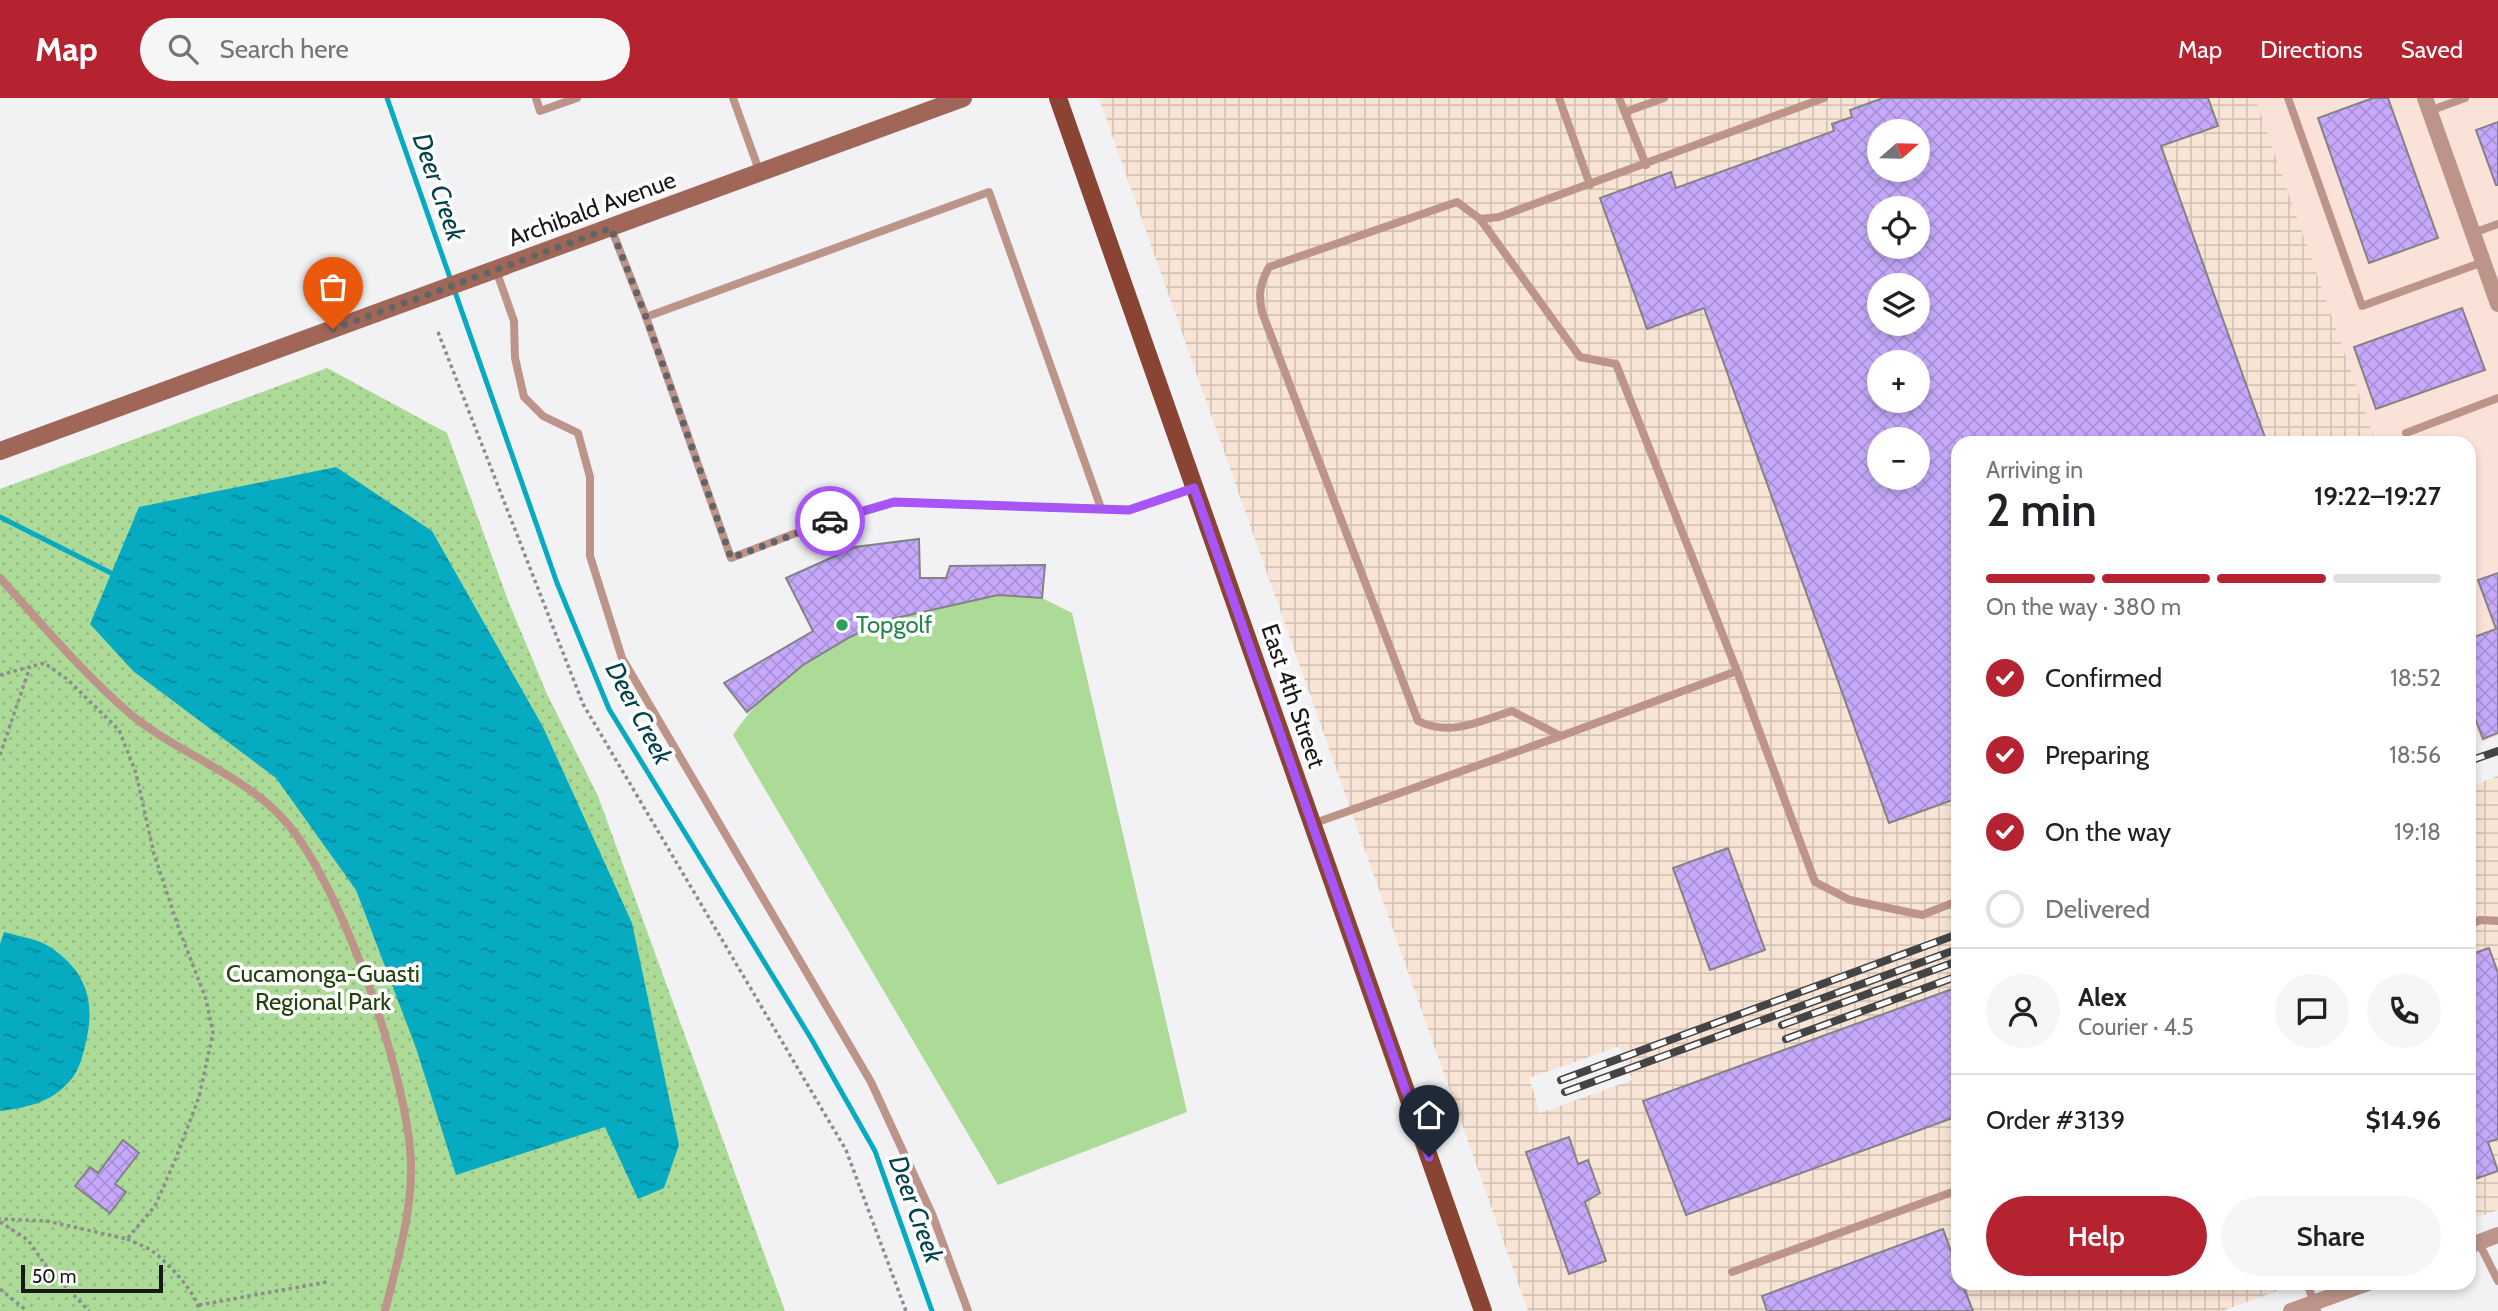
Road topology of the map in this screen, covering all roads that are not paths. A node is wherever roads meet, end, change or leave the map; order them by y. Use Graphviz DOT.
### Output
graph roads {
  1 [pos="536,98"];
  2 [pos="577,98"];
  3 [pos="733,98"];
  4 [pos="963,98"];
  5 [pos="1058,98"];
  6 [pos="1559,98"];
  7 [pos="1619,98"];
  8 [pos="1664,98"];
  9 [pos="1824,98"];
  10 [pos="2288,98"];
  11 [pos="2465,98"];
  12 [pos="2427,105"];
  13 [pos="1625,112"];
  14 [pos="1646,165"];
  15 [pos="760,173"];
  16 [pos="1590,185"];
  17 [pos="1480,219"];
  18 [pos="2498,223"];
  19 [pos="611,228"];
  20 [pos="2473,233"];
  21 [pos="2483,262"];
  22 [pos="496,270"];
  23 [pos="2498,304"];
  24 [pos="646,317"];
  25 [pos="2498,398"];
  26 [pos="2406,433"];
  27 [pos="0,451"];
  28 [pos="1194,488"];
  29 [pos="1101,508"];
  30 [pos="0,578"];
  31 [pos="1737,671"];
  32 [pos="1562,736"];
  33 [pos="1312,824"];
  34 [pos="1951,904"];
  35 [pos="2498,921"];
  36 [pos="2476,922"];
  37 [pos="1951,1193"];
  38 [pos="2498,1235"];
  39 [pos="2476,1243"];
  40 [pos="2476,1247"];
  41 [pos="1732,1272"];
  42 [pos="2498,1280"];
  43 [pos="2310,1290"];
  44 [pos="2353,1290"];
  45 [pos="2316,1307"];
  46 [pos="385,1311"];
  47 [pos="968,1311"];
  48 [pos="1483,1311"];
  49 [pos="2291,1311"];
  1 -- 2 [label="lane"];
  3 -- 15 [label="lane"];
  4 -- 15 [label="main road, Archibald Avenue"];
  5 -- 28 [label="main road, East 4th Street"];
  6 -- 16 [label="lane"];
  7 -- 13 [label="lane"];
  8 -- 13 [label="lane"];
  9 -- 14 [label="lane"];
  10 -- 21 [label="lane"];
  11 -- 12 [label="lane"];
  12 -- 20 [label="street"];
  13 -- 14 [label="lane"];
  14 -- 16 [label="lane"];
  15 -- 19 [label="main road, Archibald Avenue"];
  16 -- 17 [label="lane"];
  17 -- 31 [label="lane"];
  17 -- 32 [label="lane"];
  18 -- 20 [label="lane"];
  19 -- 22 [label="main road, Archibald Avenue"];
  19 -- 24 [label="lane"];
  20 -- 21 [label="street"];
  21 -- 23 [label="street"];
  22 -- 27 [label="main road, Archibald Avenue"];
  22 -- 47 [label="lane"];
  24 -- 29 [label="lane"];
  24 -- 29 [label="lane"];
  25 -- 26 [label="lane"];
  28 -- 29 [label="lane"];
  28 -- 33 [label="main road, East 4th Street"];
  30 -- 46 [label="lane"];
  31 -- 32 [label="lane"];
  31 -- 34 [label="lane"];
  32 -- 33 [label="lane"];
  33 -- 48 [label="main road, East 4th Street"];
  35 -- 36 [label="lane"];
  37 -- 41 [label="lane"];
  38 -- 39 [label="street"];
  40 -- 42 [label="lane"];
  43 -- 45 [label="lane"];
  44 -- 45 [label="street"];
  45 -- 49 [label="street"];
}
